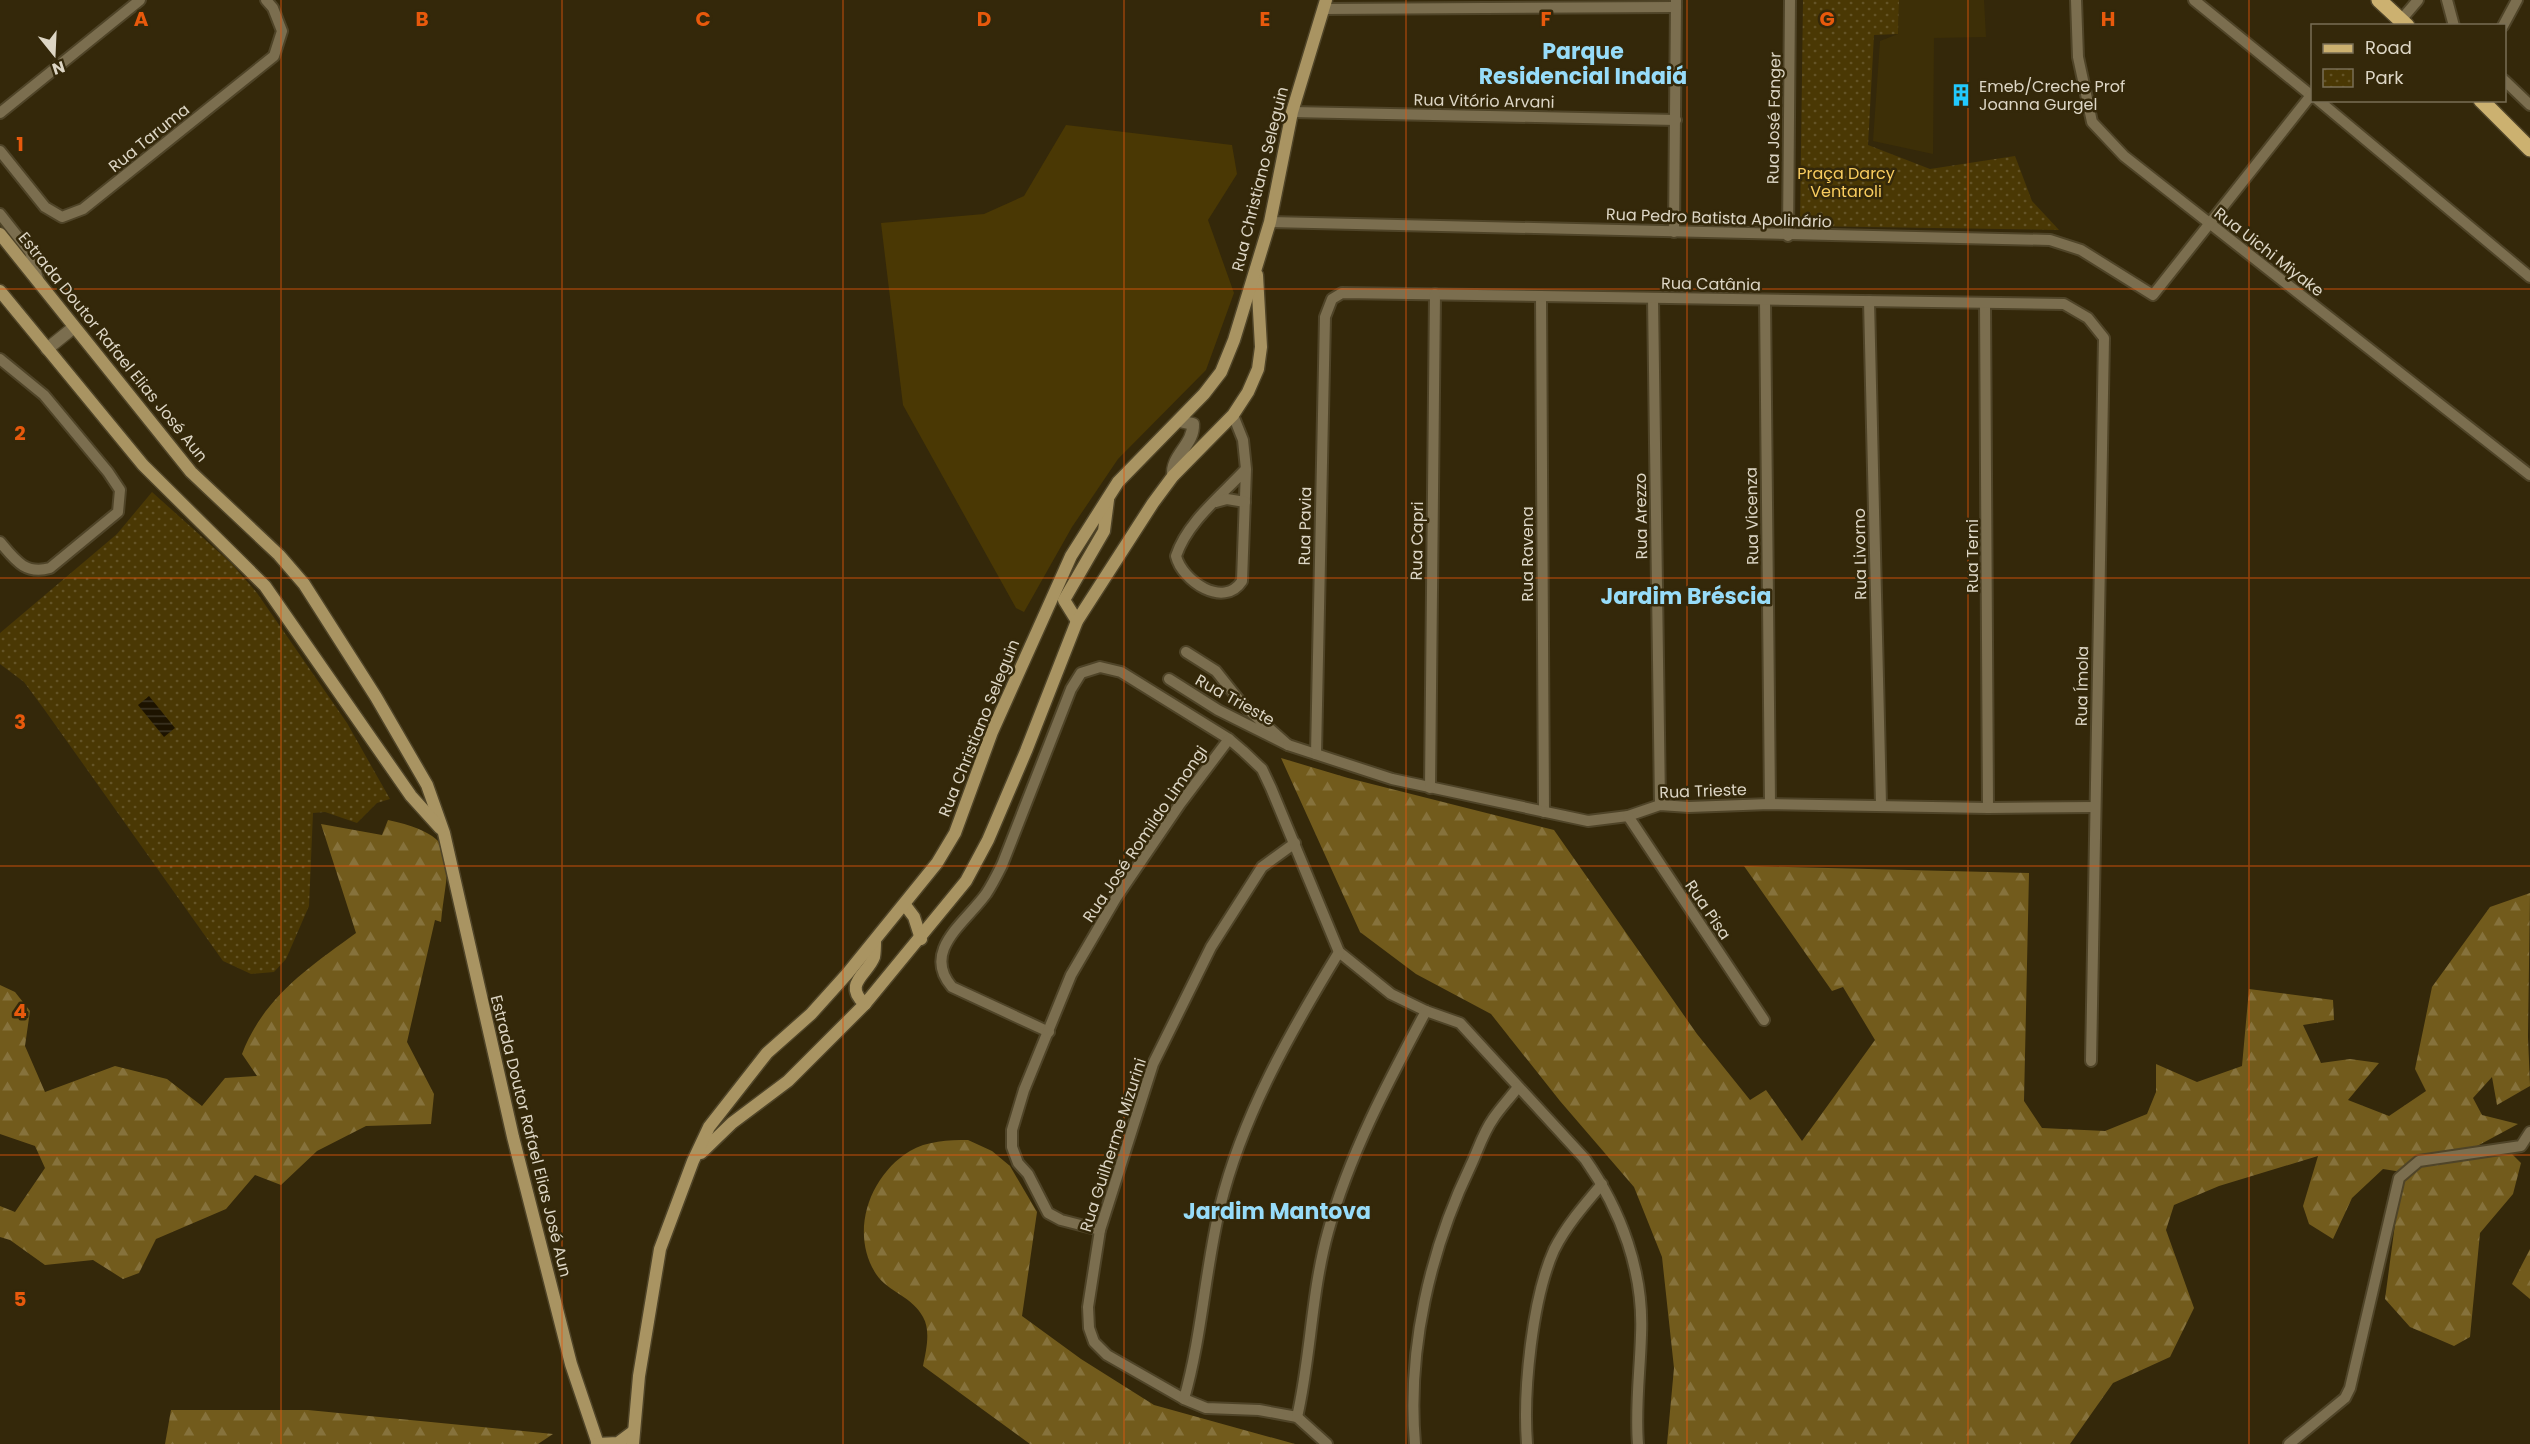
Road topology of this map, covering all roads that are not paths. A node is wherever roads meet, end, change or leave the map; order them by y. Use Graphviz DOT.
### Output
graph roads {
  1 [pos="140,0"];
  2 [pos="266,0"];
  3 [pos="1790,0"];
  4 [pos="2076,0"];
  5 [pos="2194,0"];
  6 [pos="2418,0"];
  7 [pos="2447,0"];
  8 [pos="2517,0"];
  9 [pos="2382,1"];
  10 [pos="1324,4"];
  11 [pos="1676,4"];
  12 [pos="2404,23"];
  13 [pos="2453,24"];
  14 [pos="2504,24"];
  15 [pos="2506,81"];
  16 [pos="2311,94"];
  17 [pos="2311,100"];
  18 [pos="2321,102"];
  19 [pos="2483,102"];
  20 [pos="2530,105"];
  21 [pos="1292,112"];
  22 [pos="0,113"];
  23 [pos="1676,120"];
  24 [pos="2530,150"];
  25 [pos="0,151"];
  26 [pos="0,213"];
  27 [pos="1270,222"];
  28 [pos="2210,225"];
  29 [pos="1674,232"];
  30 [pos="0,234"];
  31 [pos="1788,236"];
  32 [pos="1256,271"];
  33 [pos="2530,277"];
  34 [pos="39,282"];
  35 [pos="0,291"];
  36 [pos="1435,294"];
  37 [pos="1541,296"];
  38 [pos="1653,298"];
  39 [pos="1332,299"];
  40 [pos="1765,300"];
  41 [pos="1869,301"];
  42 [pos="1985,303"];
  43 [pos="2088,318"];
  44 [pos="73,328"];
  45 [pos="47,349"];
  46 [pos="0,359"];
  47 [pos="1233,415"];
  48 [pos="1179,421"];
  49 [pos="1246,469"];
  50 [pos="2530,475"];
  51 [pos="1173,476"];
  52 [pos="1109,496"];
  53 [pos="1215,502"];
  54 [pos="1245,502"];
  55 [pos="0,542"];
  56 [pos="1077,621"];
  57 [pos="1186,652"];
  58 [pos="1169,679"];
  59 [pos="1229,739"];
  60 [pos="1288,745"];
  61 [pos="1316,754"];
  62 [pos="1430,788"];
  63 [pos="1770,804"];
  64 [pos="1660,805"];
  65 [pos="1881,806"];
  66 [pos="2095,807"];
  67 [pos="1988,808"];
  68 [pos="1544,812"];
  69 [pos="1628,816"];
  70 [pos="444,833"];
  71 [pos="1295,843"];
  72 [pos="905,905"];
  73 [pos="921,939"];
  74 [pos="875,941"];
  75 [pos="1339,952"];
  76 [pos="865,1004"];
  77 [pos="1426,1011"];
  78 [pos="1764,1020"];
  79 [pos="1049,1032"];
  80 [pos="2091,1061"];
  81 [pos="1518,1087"];
  82 [pos="2530,1132"];
  83 [pos="693,1161"];
  84 [pos="1602,1184"];
  85 [pos="1100,1230"];
  86 [pos="1184,1399"];
  87 [pos="1297,1417"];
  88 [pos="634,1431"];
  89 [pos="598,1444"];
  90 [pos="633,1444"];
  91 [pos="1328,1444"];
  92 [pos="1416,1444"];
  93 [pos="1527,1444"];
  94 [pos="1638,1444"];
  95 [pos="2289,1444"];
  1 -- 22 [label="street"];
  2 -- 25 [label="street, Rua Taruma"];
  3 -- 31 [label="street, Rua José Fanger"];
  4 -- 28 [label="street, Rua Uichi Miyake"];
  5 -- 16 [label="street"];
  6 -- 12 [label="street"];
  7 -- 13 [label="street"];
  8 -- 14 [label="street"];
  9 -- 12 [label="main road"];
  10 -- 11 [label="street"];
  10 -- 21 [label="main road, Rua Christiano Seleguin"];
  11 -- 23 [label="street"];
  15 -- 20 [label="street"];
  17 -- 28 [label="street"];
  18 -- 33 [label="street"];
  19 -- 24 [label="main road"];
  21 -- 23 [label="street, Rua Vitório Arvani"];
  21 -- 27 [label="main road, Rua Christiano Seleguin"];
  23 -- 29 [label="street"];
  26 -- 34 [label="street"];
  27 -- 29 [label="street, Rua Pedro Batista Apolinário"];
  27 -- 32 [label="main road, Rua Christiano Seleguin"];
  28 -- 31 [label="street, Rua Pedro Batista Apolinário"];
  28 -- 50 [label="street, Rua Uichi Miyake"];
  29 -- 31 [label="street, Rua Pedro Batista Apolinário"];
  30 -- 34 [label="main road, Estrada Doutor Rafael Elias José Aun"];
  32 -- 47 [label="main road"];
  32 -- 48 [label="main road, Rua Christiano Seleguin"];
  34 -- 44 [label="main road, Estrada Doutor Rafael Elias José Aun"];
  35 -- 45 [label="main road, Estrada Doutor Rafael Elias José Aun"];
  36 -- 37 [label="street, Rua Catânia"];
  36 -- 39 [label="street, Rua Catânia"];
  36 -- 62 [label="street, Rua Capri"];
  37 -- 38 [label="street, Rua Catânia"];
  37 -- 68 [label="street, Rua Ravena"];
  38 -- 40 [label="street, Rua Catânia"];
  38 -- 64 [label="street, Rua Arezzo"];
  39 -- 61 [label="street, Rua Pavia"];
  40 -- 41 [label="street, Rua Catânia"];
  40 -- 63 [label="street, Rua Vicenza"];
  41 -- 42 [label="street, Rua Catânia"];
  41 -- 65 [label="street, Rua Livorno"];
  42 -- 43 [label="street, Rua Catânia"];
  42 -- 67 [label="street, Rua Terni"];
  43 -- 66 [label="street, Rua Ímola"];
  44 -- 45 [label="street"];
  44 -- 70 [label="main road, Estrada Doutor Rafael Elias José Aun"];
  45 -- 70 [label="main road, Estrada Doutor Rafael Elias José Aun"];
  46 -- 55 [label="street"];
  47 -- 49 [label="street"];
  47 -- 51 [label="main road"];
  48 -- 51 [label="street"];
  48 -- 52 [label="main road, Rua Christiano Seleguin"];
  49 -- 53 [label="street"];
  49 -- 54 [label="street"];
  51 -- 56 [label="main road"];
  52 -- 56 [label="main road"];
  52 -- 72 [label="main road, Rua Christiano Seleguin"];
  53 -- 54 [label="street"];
  53 -- 54 [label="street"];
  56 -- 73 [label="main road"];
  57 -- 60 [label="street, Rua Trieste"];
  58 -- 60 [label="street, Rua Trieste"];
  59 -- 71 [label="street"];
  59 -- 79 [label="street, Rua José Romildo Limongi"];
  59 -- 79 [label="street"];
  60 -- 61 [label="street, Rua Trieste"];
  61 -- 62 [label="street, Rua Trieste"];
  62 -- 68 [label="street, Rua Trieste"];
  63 -- 64 [label="street, Rua Trieste"];
  63 -- 65 [label="street, Rua Trieste"];
  64 -- 69 [label="street, Rua Trieste"];
  65 -- 67 [label="street, Rua Trieste"];
  66 -- 67 [label="street, Rua Trieste"];
  66 -- 80 [label="street, Rua Ímola"];
  68 -- 69 [label="street, Rua Trieste"];
  69 -- 78 [label="street, Rua Pisa"];
  70 -- 89 [label="main road, Estrada Doutor Rafael Elias José Aun"];
  71 -- 75 [label="street"];
  71 -- 85 [label="street, Rua Guilherme Mizurini"];
  72 -- 73 [label="main road"];
  72 -- 74 [label="main road, Rua Christiano Seleguin"];
  73 -- 76 [label="main road"];
  74 -- 76 [label="main road"];
  74 -- 83 [label="main road, Rua Christiano Seleguin"];
  75 -- 77 [label="street"];
  75 -- 86 [label="street"];
  76 -- 83 [label="main road"];
  77 -- 81 [label="street"];
  77 -- 87 [label="street"];
  79 -- 85 [label="street, Rua José Romildo Limongi"];
  81 -- 84 [label="street"];
  81 -- 92 [label="street"];
  82 -- 95 [label="street"];
  83 -- 88 [label="main road, Rua Christiano Seleguin"];
  84 -- 93 [label="street"];
  84 -- 94 [label="street"];
  85 -- 86 [label="street, Rua Guilherme Mizurini"];
  86 -- 87 [label="street, Rua Guilherme Mizurini"];
  87 -- 91 [label="street"];
  88 -- 89 [label="main road"];
  88 -- 90 [label="main road, Rua Christiano Seleguin"];
}
